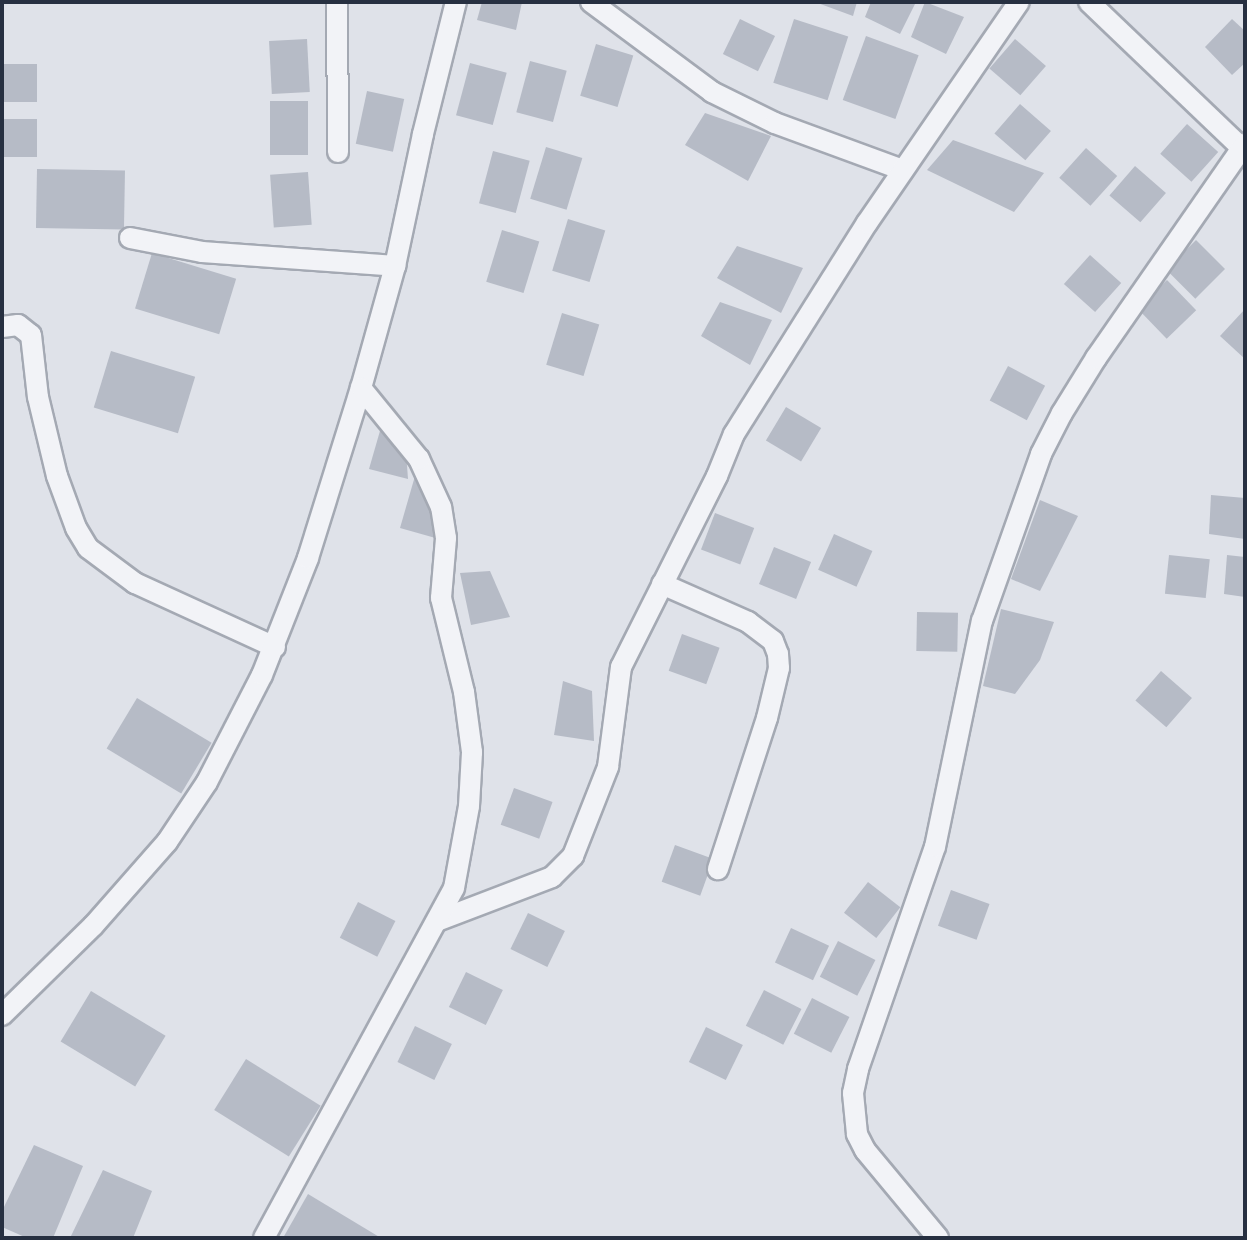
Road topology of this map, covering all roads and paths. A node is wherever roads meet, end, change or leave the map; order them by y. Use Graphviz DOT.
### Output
graph roads {
  1 [pos="337,2"];
  2 [pos="456,2"];
  3 [pos="591,2"];
  4 [pos="1019,2"];
  5 [pos="1089,2"];
  6 [pos="1244,146"];
  7 [pos="338,152"];
  8 [pos="903,170"];
  9 [pos="130,238"];
  10 [pos="395,266"];
  11 [pos="2,327"];
  12 [pos="361,388"];
  13 [pos="662,584"];
  14 [pos="275,647"];
  15 [pos="718,869"];
  16 [pos="437,921"];
  17 [pos="2,1015"];
  18 [pos="264,1238"];
  19 [pos="938,1238"];
  1 -- 7 [label="street"];
  2 -- 10 [label="street"];
  3 -- 8 [label="street"];
  4 -- 8 [label="street"];
  5 -- 6 [label="street"];
  6 -- 19 [label="street"];
  8 -- 13 [label="street"];
  9 -- 10 [label="street"];
  10 -- 12 [label="street"];
  11 -- 14 [label="street"];
  12 -- 14 [label="street"];
  12 -- 16 [label="street"];
  13 -- 15 [label="street"];
  13 -- 16 [label="street"];
  14 -- 17 [label="street"];
  16 -- 18 [label="street"];
}
